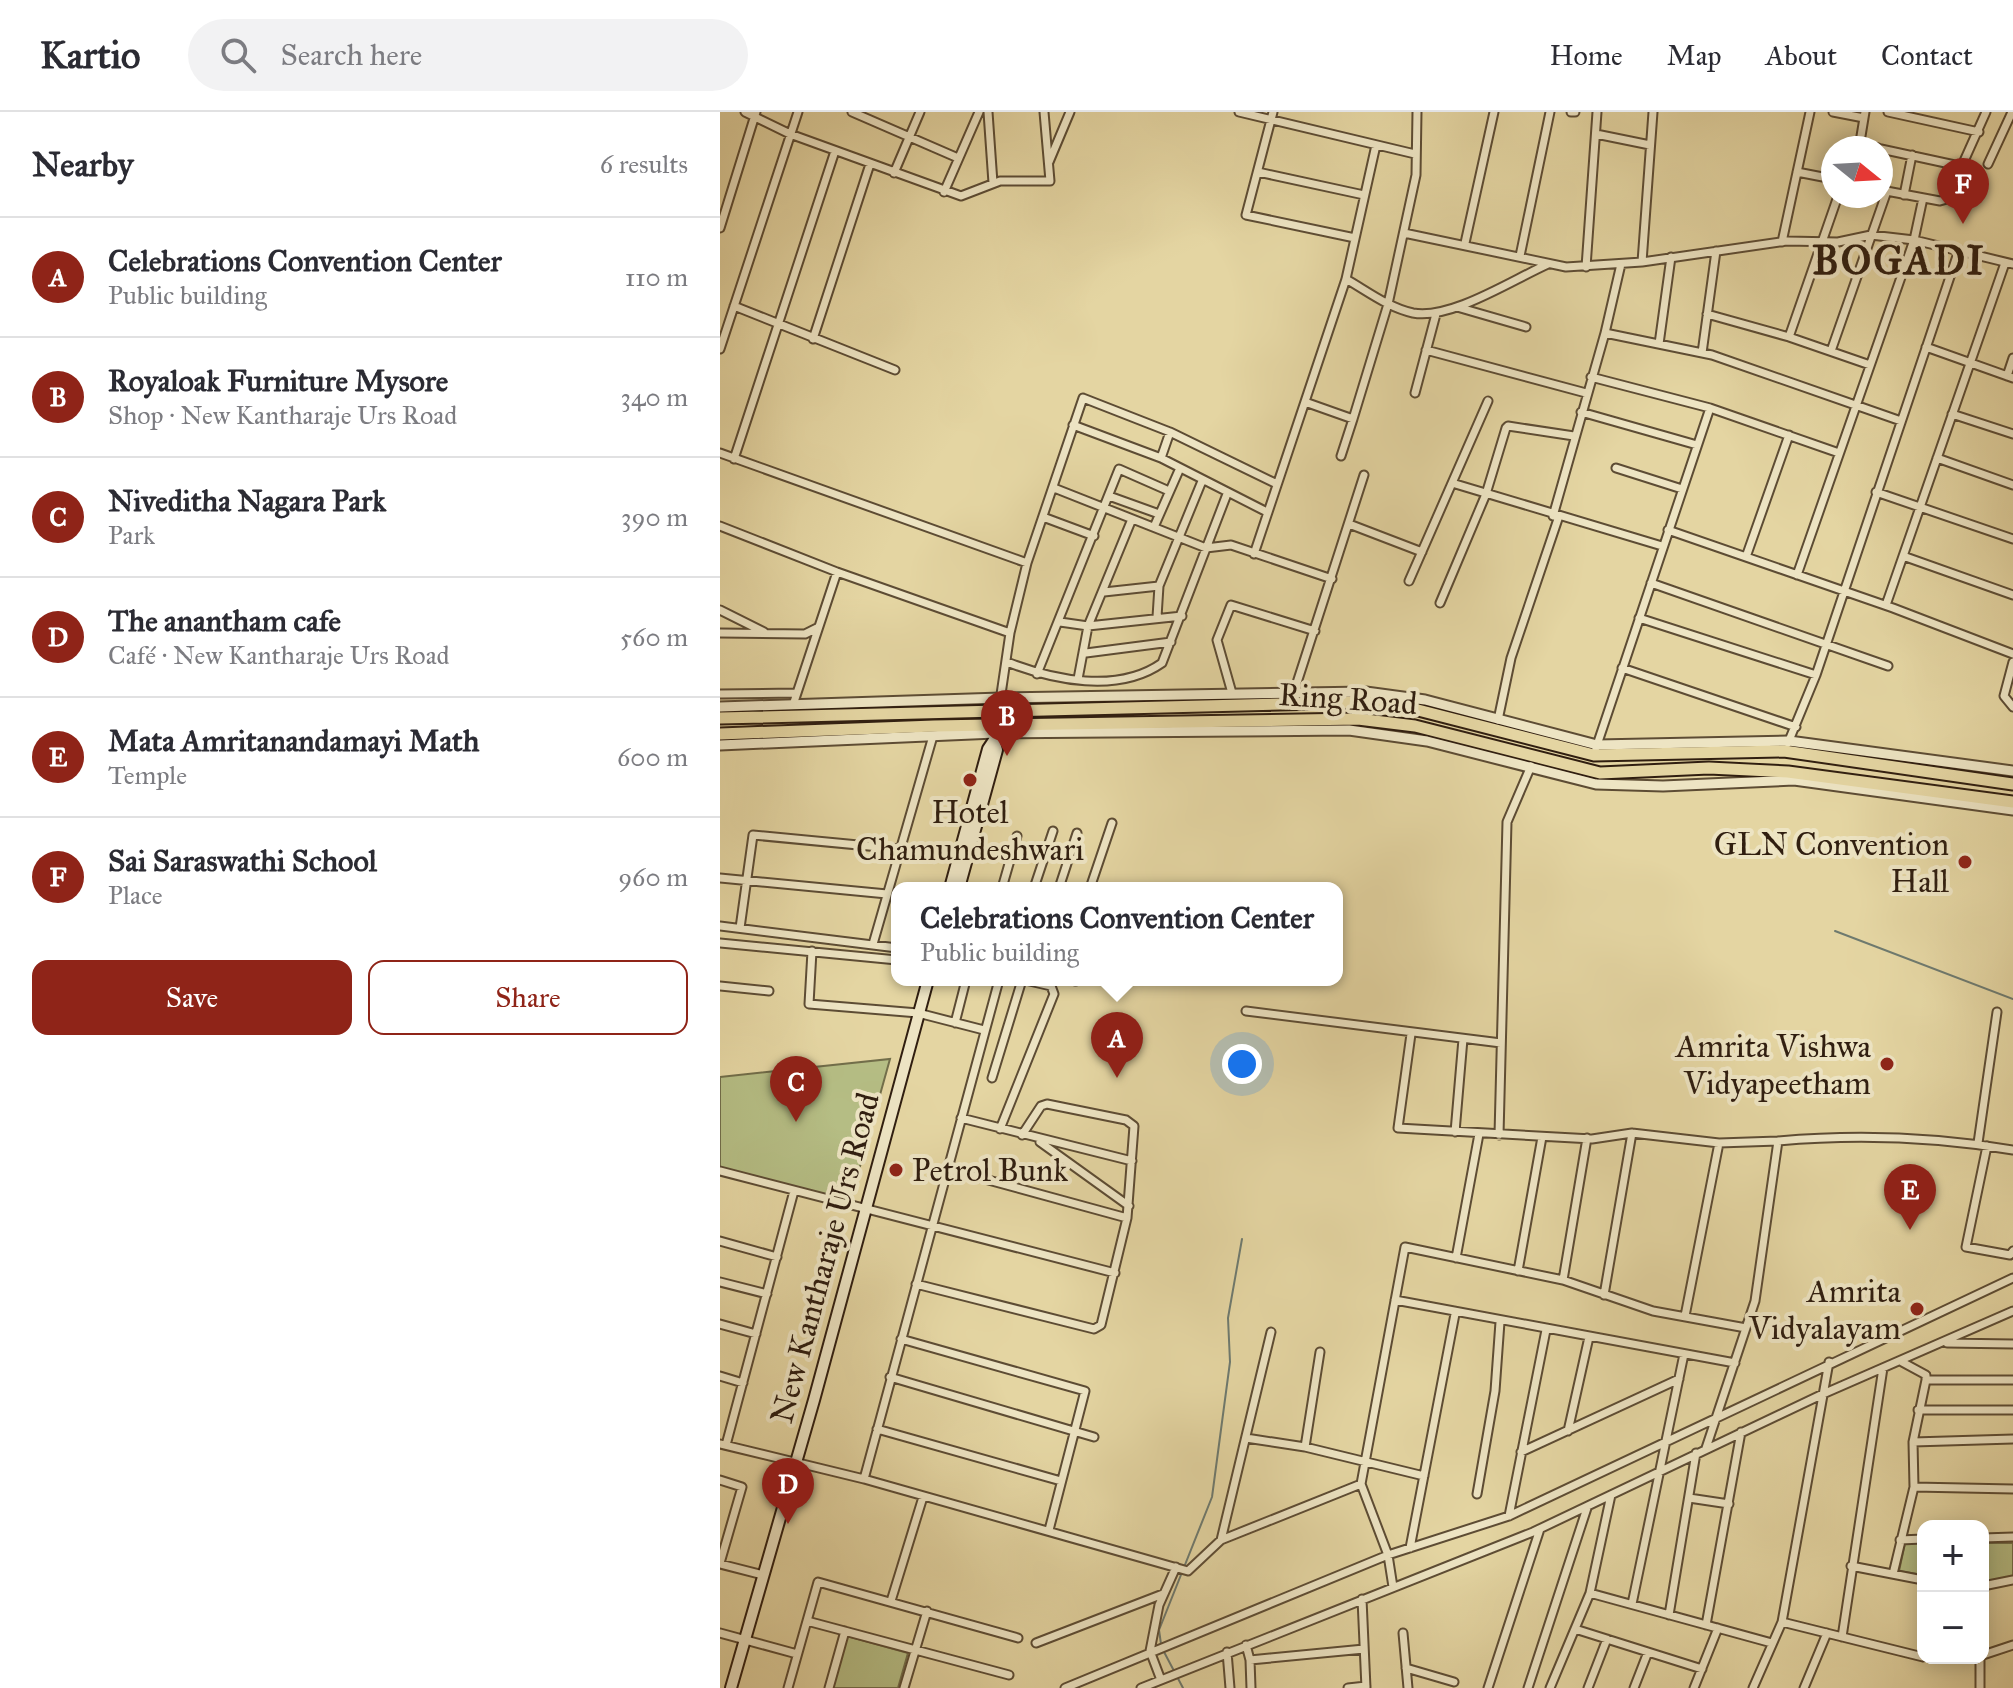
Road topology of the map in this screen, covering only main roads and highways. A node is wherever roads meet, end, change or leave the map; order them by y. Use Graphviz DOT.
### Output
graph roads {
  1 [pos="1000,703"];
  2 [pos="720,718"];
  3 [pos="995,733"];
  4 [pos="720,734"];
  5 [pos="2013,784"];
  6 [pos="2012,806"];
  7 [pos="952,882"];
  8 [pos="961,882"];
  9 [pos="926,986"];
  10 [pos="731,1688"];
  1 -- 2 [label="highway, Ring Road"];
  1 -- 3 [label="main road"];
  1 -- 5 [label="highway, Ring Road"];
  3 -- 4 [label="highway, Ring Road"];
  3 -- 6 [label="highway, Ring Road"];
  3 -- 7 [label="main road"];
  3 -- 8 [label="main road"];
  9 -- 10 [label="main road, New Kantharaje Urs Road"];
}
